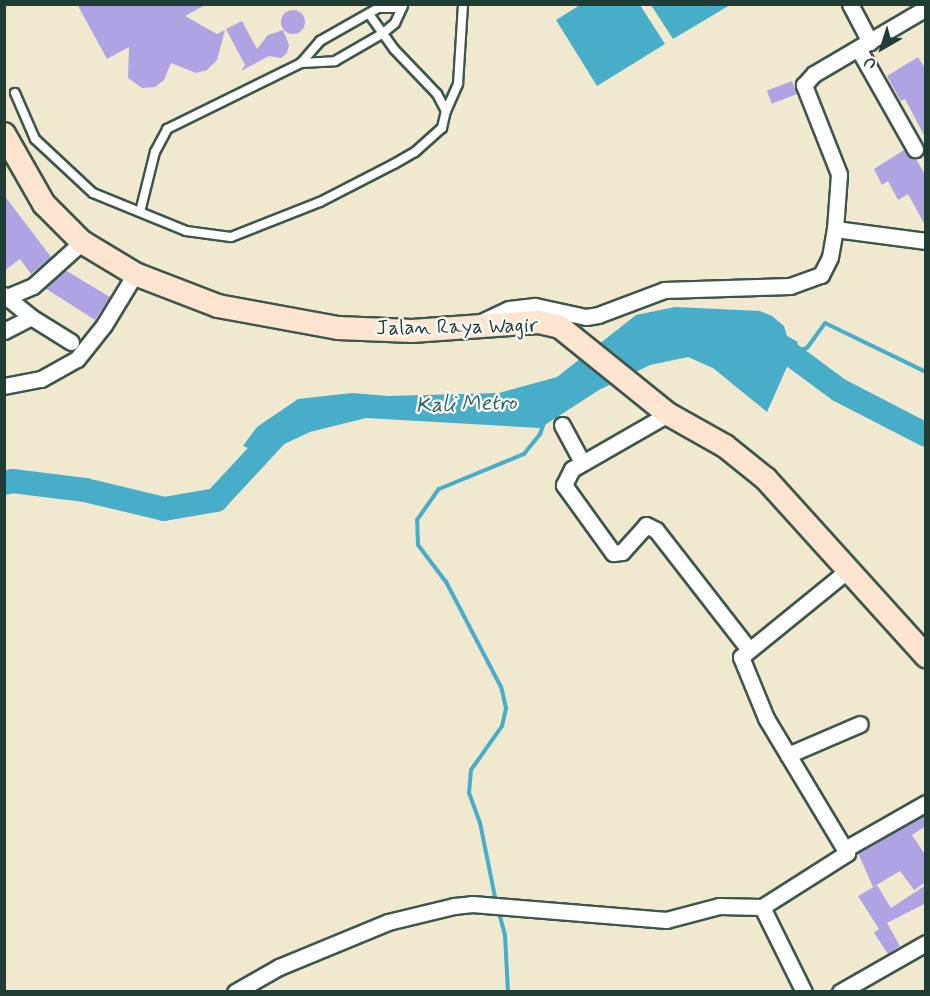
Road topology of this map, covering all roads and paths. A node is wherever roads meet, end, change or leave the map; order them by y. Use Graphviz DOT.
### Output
graph roads {
  1 [pos="463,4"];
  2 [pos="849,4"];
  3 [pos="402,6"];
  4 [pos="926,8"];
  5 [pos="369,14"];
  6 [pos="382,34"];
  7 [pos="864,46"];
  8 [pos="301,63"];
  9 [pos="15,93"];
  10 [pos="446,111"];
  11 [pos="4,134"];
  12 [pos="915,149"];
  13 [pos="140,212"];
  14 [pos="835,228"];
  15 [pos="926,241"];
  16 [pos="82,242"];
  17 [pos="135,274"];
  18 [pos="33,286"];
  19 [pos="6,296"];
  20 [pos="26,313"];
  21 [pos="473,325"];
  22 [pos="4,331"];
  23 [pos="71,342"];
  24 [pos="4,386"];
  25 [pos="669,414"];
  26 [pos="562,425"];
  27 [pos="582,462"];
  28 [pos="848,570"];
  29 [pos="748,648"];
  30 [pos="926,656"];
  31 [pos="860,724"];
  32 [pos="789,755"];
  33 [pos="926,803"];
  34 [pos="845,849"];
  35 [pos="762,907"];
  36 [pos="926,943"];
  37 [pos="235,992"];
  38 [pos="804,992"];
  39 [pos="840,992"];
  1 -- 10 [label="lane"];
  2 -- 7 [label="street"];
  3 -- 5 [label="lane"];
  3 -- 6 [label="lane"];
  4 -- 7 [label="street"];
  5 -- 6 [label="lane"];
  5 -- 8 [label="lane"];
  6 -- 8 [label="lane"];
  6 -- 10 [label="lane"];
  7 -- 12 [label="street"];
  7 -- 14 [label="street"];
  8 -- 13 [label="lane"];
  9 -- 13 [label="lane"];
  10 -- 13 [label="lane"];
  11 -- 16 [label="main road, Jalan Raya Wagir"];
  14 -- 15 [label="street"];
  14 -- 21 [label="street"];
  16 -- 17 [label="main road, Jalan Raya Wagir"];
  16 -- 18 [label="street"];
  17 -- 21 [label="main road, Jalan Raya Wagir"];
  17 -- 24 [label="street"];
  18 -- 19 [label="street"];
  18 -- 20 [label="street"];
  19 -- 20 [label="street"];
  20 -- 22 [label="street"];
  20 -- 23 [label="street"];
  21 -- 25 [label="main road, Jalan Raya Wagir"];
  25 -- 27 [label="street"];
  25 -- 28 [label="main road, Jalan Raya Wagir"];
  26 -- 27 [label="street"];
  27 -- 29 [label="street"];
  28 -- 29 [label="street"];
  28 -- 30 [label="main road, Jalan Raya Wagir"];
  29 -- 32 [label="street"];
  31 -- 32 [label="street"];
  32 -- 34 [label="street"];
  33 -- 34 [label="street"];
  34 -- 35 [label="street"];
  35 -- 37 [label="street"];
  35 -- 38 [label="street"];
  36 -- 39 [label="street"];
}
